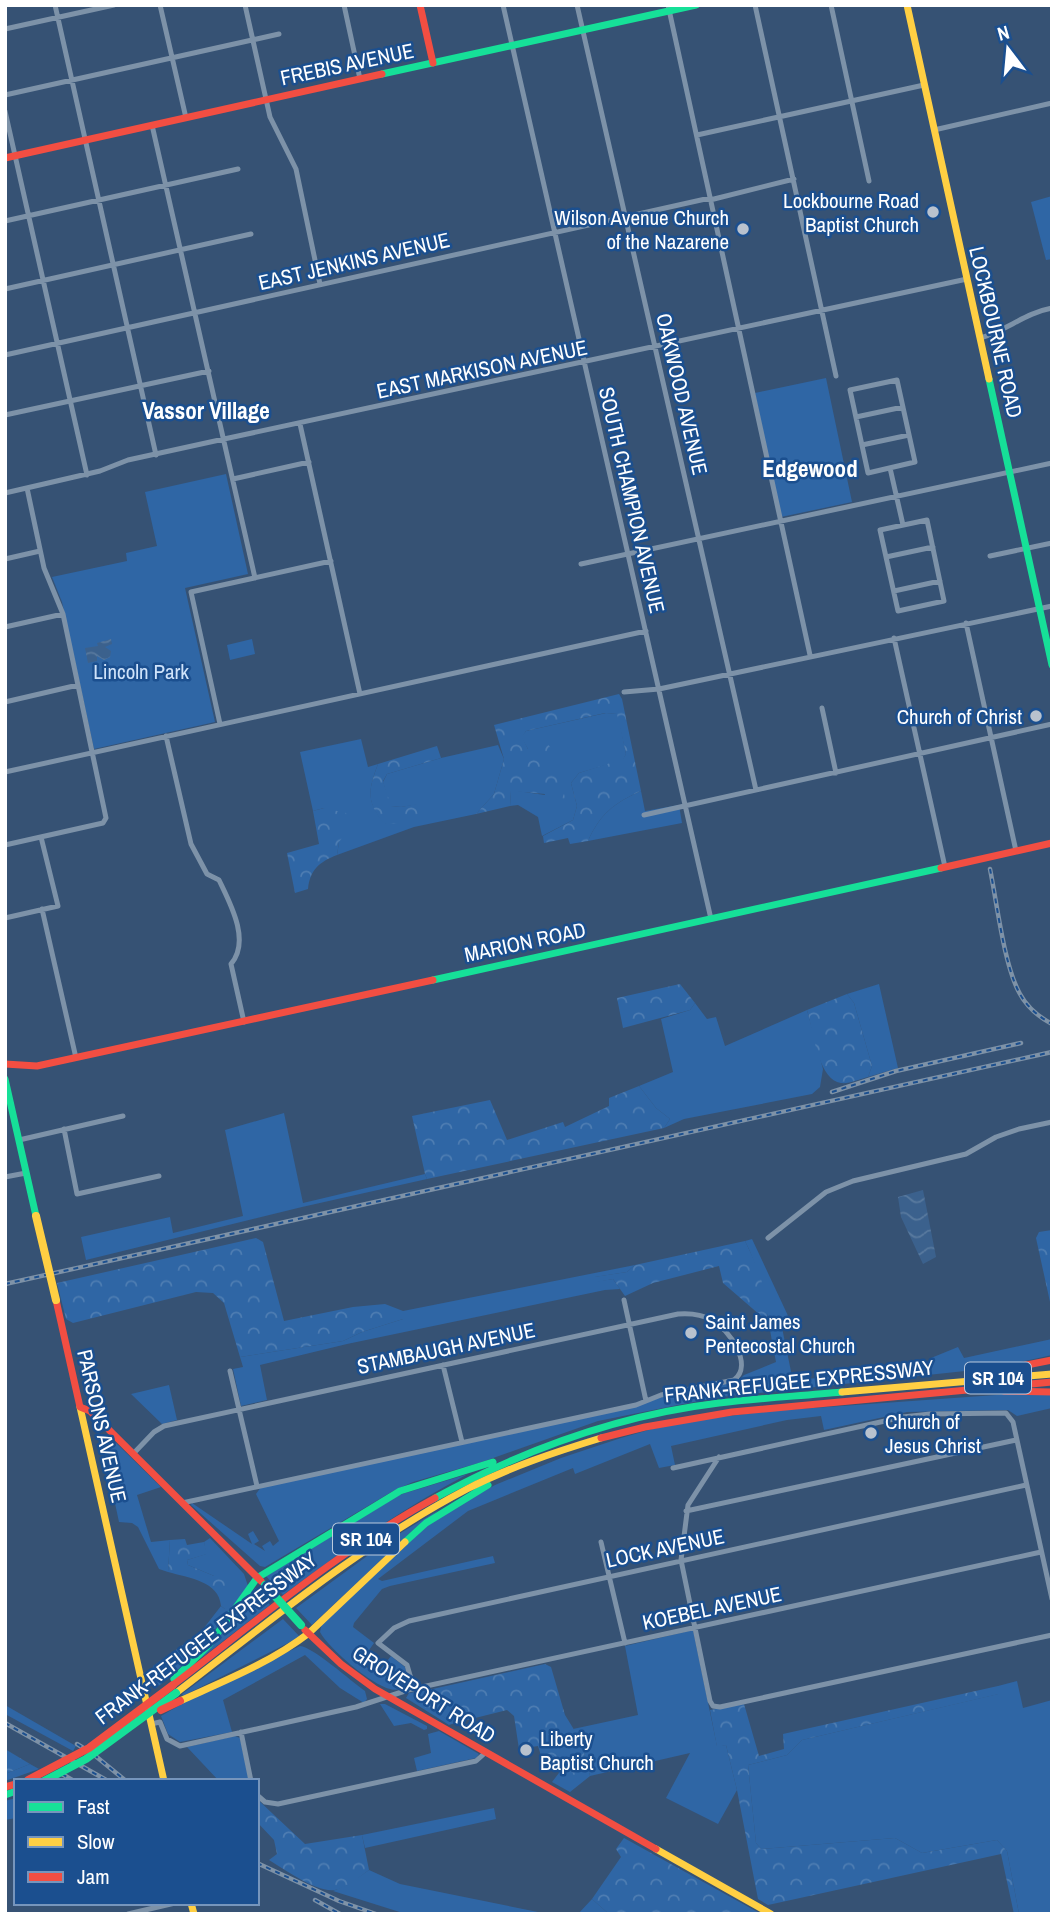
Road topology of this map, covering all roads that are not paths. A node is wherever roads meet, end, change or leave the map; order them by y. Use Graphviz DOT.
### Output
graph roads {
  1 [pos="55,5"];
  2 [pos="114,5"];
  3 [pos="160,5"];
  4 [pos="245,5"];
  5 [pos="344,5"];
  6 [pos="420,5"];
  7 [pos="503,5"];
  8 [pos="577,5"];
  9 [pos="696,5"];
  10 [pos="755,5"];
  11 [pos="831,5"];
  12 [pos="907,5"];
  13 [pos="669,8"];
  14 [pos="58,18"];
  15 [pos="5,29"];
  16 [pos="583,30"];
  17 [pos="279,34"];
  18 [pos="253,40"];
  19 [pos="512,46"];
  20 [pos="172,58"];
  21 [pos="433,63"];
  22 [pos="360,79"];
  23 [pos="72,80"];
  24 [pos="924,85"];
  25 [pos="5,95"];
  26 [pos="267,100"];
  27 [pos="852,101"];
  28 [pos="1052,103"];
  29 [pos="5,111"];
  30 [pos="780,117"];
  31 [pos="186,118"];
  32 [pos="152,125"];
  33 [pos="934,130"];
  34 [pos="697,135"];
  35 [pos="86,140"];
  36 [pos="15,156"];
  37 [pos="5,158"];
  38 [pos="238,169"];
  39 [pos="793,180"];
  40 [pos="869,181"];
  41 [pos="166,185"];
  42 [pos="710,199"];
  43 [pos="98,200"];
  44 [pos="29,216"];
  45 [pos="626,218"];
  46 [pos="5,221"];
  47 [pos="555,232"];
  48 [pos="251,234"];
  49 [pos="181,250"];
  50 [pos="113,265"];
  51 [pos="967,279"];
  52 [pos="44,280"];
  53 [pos="320,284"];
  54 [pos="5,289"];
  55 [pos="1052,308"];
  56 [pos="822,311"];
  57 [pos="195,312"];
  58 [pos="127,328"];
  59 [pos="739,329"];
  60 [pos="980,338"];
  61 [pos="58,343"];
  62 [pos="655,348"];
  63 [pos="5,355"];
  64 [pos="584,363"];
  65 [pos="209,371"];
  66 [pos="836,376"];
  67 [pos="140,386"];
  68 [pos="70,401"];
  69 [pos="903,407"];
  70 [pos="5,415"];
  71 [pos="856,417"];
  72 [pos="300,424"];
  73 [pos="909,435"];
  74 [pos="224,439"];
  75 [pos="862,445"];
  76 [pos="156,455"];
  77 [pos="309,462"];
  78 [pos="1052,463"];
  79 [pos="890,468"];
  80 [pos="1009,472"];
  81 [pos="87,475"];
  82 [pos="233,479"];
  83 [pos="27,488"];
  84 [pos="5,492"];
  85 [pos="897,496"];
  86 [pos="781,521"];
  87 [pos="903,525"];
  88 [pos="699,539"];
  89 [pos="1052,542"];
  90 [pos="933,547"];
  91 [pos="1026,548"];
  92 [pos="40,551"];
  93 [pos="628,554"];
  94 [pos="990,556"];
  95 [pos="886,557"];
  96 [pos="5,559"];
  97 [pos="331,561"];
  98 [pos="581,564"];
  99 [pos="255,578"];
  100 [pos="940,581"];
  101 [pos="894,591"];
  102 [pos="1052,606"];
  103 [pos="1039,607"];
  104 [pos="63,614"];
  105 [pos="966,623"];
  106 [pos="5,627"];
  107 [pos="646,631"];
  108 [pos="894,638"];
  109 [pos="810,655"];
  110 [pos="1052,665"];
  111 [pos="729,673"];
  112 [pos="78,685"];
  113 [pos="659,689"];
  114 [pos="624,692"];
  115 [pos="360,694"];
  116 [pos="5,702"];
  117 [pos="822,708"];
  118 [pos="220,724"];
  119 [pos="1052,724"];
  120 [pos="166,736"];
  121 [pos="992,738"];
  122 [pos="93,753"];
  123 [pos="920,754"];
  124 [pos="5,772"];
  125 [pos="836,773"];
  126 [pos="756,790"];
  127 [pos="685,805"];
  128 [pos="644,815"];
  129 [pos="41,837"];
  130 [pos="1052,843"];
  131 [pos="5,845"];
  132 [pos="1016,851"];
  133 [pos="945,867"];
  134 [pos="42,909"];
  135 [pos="5,918"];
  136 [pos="711,919"];
  137 [pos="244,1022"];
  138 [pos="76,1058"];
  139 [pos="5,1064"];
  140 [pos="5,1079"];
  141 [pos="122,1116"];
  142 [pos="1052,1122"];
  143 [pos="64,1129"];
  144 [pos="19,1140"];
  145 [pos="26,1173"];
  146 [pos="159,1176"];
  147 [pos="5,1177"];
  148 [pos="768,1238"];
  149 [pos="624,1300"];
  150 [pos="630,1325"];
  151 [pos="1052,1360"];
  152 [pos="443,1365"];
  153 [pos="230,1371"];
  154 [pos="1052,1374"];
  155 [pos="945,1382"];
  156 [pos="1052,1382"];
  157 [pos="985,1388"];
  158 [pos="1052,1392"];
  159 [pos="646,1401"];
  160 [pos="80,1407"];
  161 [pos="239,1409"];
  162 [pos="1016,1440"];
  163 [pos="462,1442"];
  164 [pos="133,1454"];
  165 [pos="719,1457"];
  166 [pos="511,1459"];
  167 [pos="673,1468"];
  168 [pos="499,1474"];
  169 [pos="1026,1485"];
  170 [pos="257,1486"];
  171 [pos="182,1503"];
  172 [pos="686,1511"];
  173 [pos="601,1542"];
  174 [pos="1041,1552"];
  175 [pos="681,1560"];
  176 [pos="608,1576"];
  177 [pos="257,1578"];
  178 [pos="1052,1599"];
  179 [pos="695,1628"];
  180 [pos="310,1635"];
  181 [pos="1052,1635"];
  182 [pos="625,1643"];
  183 [pos="414,1689"];
  184 [pos="175,1690"];
  185 [pos="389,1697"];
  186 [pos="152,1724"];
  187 [pos="241,1732"];
  188 [pos="485,1753"];
  189 [pos="31,1779"];
  190 [pos="48,1779"];
  191 [pos="164,1779"];
  192 [pos="251,1779"];
  193 [pos="259,1798"];
  194 [pos="166,1905"];
  195 [pos="128,1914"];
  196 [pos="771,1914"];
  1 -- 14 [label="street"];
  2 -- 14 [label="street"];
  3 -- 20 [label="street"];
  4 -- 18 [label="street"];
  5 -- 22 [label="street"];
  6 -- 21 [label="main road"];
  7 -- 19 [label="street, SOUTH CHAMPION AVENUE"];
  8 -- 16 [label="street, OAKWOOD AVENUE"];
  9 -- 13 [label="main road, FREBIS AVENUE"];
  10 -- 30 [label="street"];
  11 -- 27 [label="street"];
  12 -- 24 [label="main road, LOCKBOURNE ROAD"];
  13 -- 16 [label="main road, FREBIS AVENUE"];
  13 -- 34 [label="street"];
  14 -- 15 [label="street"];
  14 -- 23 [label="street"];
  16 -- 19 [label="main road, FREBIS AVENUE"];
  16 -- 45 [label="street, OAKWOOD AVENUE"];
  17 -- 18 [label="street"];
  18 -- 20 [label="street"];
  18 -- 26 [label="street"];
  19 -- 21 [label="main road, FREBIS AVENUE"];
  19 -- 47 [label="street, SOUTH CHAMPION AVENUE"];
  20 -- 23 [label="street"];
  20 -- 31 [label="street"];
  21 -- 22 [label="main road, FREBIS AVENUE"];
  22 -- 26 [label="main road, FREBIS AVENUE"];
  23 -- 25 [label="street"];
  23 -- 35 [label="street"];
  24 -- 27 [label="street"];
  24 -- 33 [label="main road, LOCKBOURNE ROAD"];
  26 -- 31 [label="main road, FREBIS AVENUE"];
  26 -- 53 [label="street"];
  27 -- 30 [label="street"];
  27 -- 40 [label="street"];
  28 -- 33 [label="street"];
  29 -- 36 [label="street"];
  30 -- 34 [label="street"];
  30 -- 39 [label="street"];
  31 -- 32 [label="main road, FREBIS AVENUE"];
  32 -- 35 [label="main road, FREBIS AVENUE"];
  32 -- 41 [label="street"];
  33 -- 51 [label="main road, LOCKBOURNE ROAD"];
  34 -- 42 [label="street"];
  35 -- 36 [label="main road, FREBIS AVENUE"];
  35 -- 43 [label="street"];
  36 -- 37 [label="main road, FREBIS AVENUE"];
  36 -- 44 [label="street"];
  38 -- 41 [label="street"];
  39 -- 42 [label="street, EAST JENKINS AVENUE"];
  39 -- 56 [label="street"];
  41 -- 43 [label="street"];
  41 -- 49 [label="street"];
  42 -- 45 [label="street, EAST JENKINS AVENUE"];
  42 -- 59 [label="street"];
  43 -- 44 [label="street"];
  43 -- 50 [label="street"];
  44 -- 46 [label="street"];
  44 -- 52 [label="street"];
  45 -- 47 [label="street, EAST JENKINS AVENUE"];
  45 -- 62 [label="street, OAKWOOD AVENUE"];
  47 -- 53 [label="street, EAST JENKINS AVENUE"];
  47 -- 64 [label="street, SOUTH CHAMPION AVENUE"];
  48 -- 49 [label="street"];
  49 -- 50 [label="street"];
  49 -- 57 [label="street"];
  50 -- 52 [label="street"];
  50 -- 58 [label="street"];
  51 -- 56 [label="street, EAST MARKISON AVENUE"];
  51 -- 60 [label="main road, LOCKBOURNE ROAD"];
  52 -- 54 [label="street"];
  52 -- 61 [label="street"];
  53 -- 57 [label="street, EAST JENKINS AVENUE"];
  55 -- 60 [label="street"];
  56 -- 59 [label="street, EAST MARKISON AVENUE"];
  56 -- 66 [label="street"];
  57 -- 58 [label="street, EAST JENKINS AVENUE"];
  57 -- 65 [label="street"];
  58 -- 61 [label="street, EAST JENKINS AVENUE"];
  58 -- 67 [label="street"];
  59 -- 62 [label="street, EAST MARKISON AVENUE"];
  59 -- 86 [label="street"];
  60 -- 80 [label="main road, LOCKBOURNE ROAD"];
  61 -- 63 [label="street, EAST JENKINS AVENUE"];
  61 -- 68 [label="street"];
  62 -- 64 [label="street, EAST MARKISON AVENUE"];
  62 -- 88 [label="street, OAKWOOD AVENUE"];
  64 -- 72 [label="street, EAST MARKISON AVENUE"];
  64 -- 93 [label="street, SOUTH CHAMPION AVENUE"];
  65 -- 67 [label="street"];
  65 -- 74 [label="street"];
  67 -- 68 [label="street"];
  67 -- 76 [label="street"];
  68 -- 70 [label="street"];
  68 -- 81 [label="street"];
  69 -- 71 [label="street"];
  69 -- 71 [label="street"];
  69 -- 73 [label="street"];
  71 -- 75 [label="street"];
  72 -- 74 [label="street, EAST MARKISON AVENUE"];
  72 -- 77 [label="street"];
  73 -- 75 [label="street"];
  73 -- 79 [label="street"];
  74 -- 76 [label="street, EAST MARKISON AVENUE"];
  74 -- 82 [label="street"];
  75 -- 79 [label="street"];
  76 -- 81 [label="street, EAST MARKISON AVENUE"];
  77 -- 82 [label="street"];
  77 -- 97 [label="street"];
  78 -- 80 [label="street"];
  79 -- 85 [label="street"];
  80 -- 85 [label="street"];
  80 -- 91 [label="main road, LOCKBOURNE ROAD"];
  81 -- 83 [label="street, EAST MARKISON AVENUE"];
  82 -- 99 [label="street"];
  83 -- 84 [label="street, EAST MARKISON AVENUE"];
  83 -- 92 [label="street"];
  85 -- 86 [label="street"];
  85 -- 87 [label="street"];
  86 -- 88 [label="street"];
  86 -- 109 [label="street"];
  87 -- 90 [label="street"];
  87 -- 95 [label="street"];
  88 -- 93 [label="street"];
  88 -- 111 [label="street, OAKWOOD AVENUE"];
  89 -- 91 [label="street"];
  90 -- 95 [label="street"];
  90 -- 100 [label="street"];
  91 -- 94 [label="street"];
  91 -- 103 [label="main road, LOCKBOURNE ROAD"];
  92 -- 96 [label="street"];
  92 -- 104 [label="street"];
  93 -- 98 [label="street"];
  93 -- 107 [label="street, SOUTH CHAMPION AVENUE"];
  95 -- 101 [label="street"];
  97 -- 99 [label="street"];
  97 -- 115 [label="street"];
  99 -- 118 [label="street"];
  100 -- 101 [label="street"];
  100 -- 101 [label="street"];
  102 -- 103 [label="street"];
  103 -- 105 [label="street"];
  103 -- 110 [label="main road, LOCKBOURNE ROAD"];
  104 -- 106 [label="street"];
  104 -- 112 [label="street"];
  105 -- 108 [label="street"];
  105 -- 121 [label="street"];
  107 -- 113 [label="street, SOUTH CHAMPION AVENUE"];
  107 -- 115 [label="street"];
  108 -- 109 [label="street"];
  108 -- 123 [label="street"];
  109 -- 111 [label="street"];
  111 -- 113 [label="street"];
  111 -- 126 [label="street, OAKWOOD AVENUE"];
  112 -- 116 [label="street"];
  112 -- 122 [label="street"];
  113 -- 114 [label="street"];
  113 -- 127 [label="street, SOUTH CHAMPION AVENUE"];
  115 -- 118 [label="street"];
  117 -- 125 [label="street"];
  118 -- 120 [label="street"];
  119 -- 121 [label="street"];
  120 -- 122 [label="street"];
  120 -- 137 [label="street"];
  121 -- 123 [label="street"];
  121 -- 132 [label="street"];
  122 -- 124 [label="street"];
  122 -- 129 [label="street"];
  123 -- 125 [label="street"];
  123 -- 133 [label="street"];
  125 -- 126 [label="street"];
  126 -- 127 [label="street"];
  127 -- 128 [label="street"];
  127 -- 136 [label="street, SOUTH CHAMPION AVENUE"];
  129 -- 131 [label="street"];
  129 -- 134 [label="street"];
  130 -- 132 [label="main road, MARION ROAD"];
  132 -- 133 [label="main road, MARION ROAD"];
  133 -- 136 [label="main road, MARION ROAD"];
  134 -- 135 [label="street"];
  134 -- 138 [label="street"];
  136 -- 137 [label="main road, MARION ROAD"];
  137 -- 138 [label="main road, MARION ROAD"];
  138 -- 139 [label="main road, MARION ROAD"];
  140 -- 144 [label="main road, PARSONS AVENUE"];
  141 -- 143 [label="street"];
  142 -- 148 [label="street"];
  143 -- 144 [label="street"];
  143 -- 146 [label="street"];
  144 -- 145 [label="main road, PARSONS AVENUE"];
  145 -- 147 [label="street"];
  145 -- 160 [label="main road, PARSONS AVENUE, bridge"];
  149 -- 150 [label="street"];
  150 -- 152 [label="street, STAMBAUGH AVENUE"];
  150 -- 159 [label="street"];
  150 -- 159 [label="street, STAMBAUGH AVENUE"];
  151 -- 155 [label="main road"];
  152 -- 161 [label="street, STAMBAUGH AVENUE"];
  152 -- 163 [label="street"];
  153 -- 161 [label="street"];
  154 -- 155 [label="main road, FRANK-REFUGEE EXPRESSWAY / SR 104"];
  155 -- 166 [label="main road, FRANK-REFUGEE EXPRESSWAY / SR 104"];
  156 -- 157 [label="main road, FRANK-REFUGEE EXPRESSWAY / SR 104"];
  157 -- 158 [label="main road"];
  157 -- 168 [label="main road, FRANK-REFUGEE EXPRESSWAY / SR 104"];
  159 -- 163 [label="street"];
  160 -- 164 [label="main road, GROVEPORT ROAD"];
  160 -- 186 [label="main road, PARSONS AVENUE"];
  161 -- 164 [label="street, STAMBAUGH AVENUE"];
  161 -- 170 [label="street"];
  162 -- 165 [label="street"];
  162 -- 169 [label="street"];
  162 -- 172 [label="street"];
  163 -- 170 [label="street"];
  164 -- 171 [label="main road, GROVEPORT ROAD"];
  165 -- 167 [label="street"];
  165 -- 172 [label="street"];
  166 -- 177 [label="main road"];
  166 -- 184 [label="main road, FRANK-REFUGEE EXPRESSWAY / SR 104"];
  168 -- 180 [label="main road"];
  168 -- 184 [label="main road, FRANK-REFUGEE EXPRESSWAY / SR 104"];
  169 -- 174 [label="street"];
  169 -- 175 [label="street, LOCK AVENUE"];
  170 -- 171 [label="street"];
  171 -- 177 [label="main road, GROVEPORT ROAD"];
  172 -- 175 [label="street"];
  173 -- 176 [label="street"];
  174 -- 178 [label="street"];
  174 -- 179 [label="street, KOEBEL AVENUE"];
  175 -- 176 [label="street, LOCK AVENUE"];
  175 -- 179 [label="street"];
  176 -- 182 [label="street"];
  176 -- 183 [label="street, LOCK AVENUE"];
  177 -- 180 [label="main road, GROVEPORT ROAD, bridge"];
  177 -- 184 [label="main road"];
  179 -- 181 [label="street"];
  179 -- 182 [label="street, KOEBEL AVENUE"];
  180 -- 184 [label="main road"];
  180 -- 185 [label="main road, GROVEPORT ROAD"];
  182 -- 183 [label="street, KOEBEL AVENUE"];
  183 -- 185 [label="street, KOEBEL AVENUE"];
  184 -- 189 [label="main road, FRANK-REFUGEE EXPRESSWAY / SR 104, bridge"];
  184 -- 190 [label="main road, FRANK-REFUGEE EXPRESSWAY / SR 104, bridge"];
  185 -- 187 [label="street, KOEBEL AVENUE"];
  185 -- 188 [label="main road, GROVEPORT ROAD"];
  186 -- 187 [label="street, KOEBEL AVENUE"];
  186 -- 191 [label="main road, PARSONS AVENUE"];
  187 -- 192 [label="street"];
  188 -- 193 [label="street"];
  188 -- 196 [label="main road, GROVEPORT ROAD"];
  194 -- 195 [label="street"];
}
